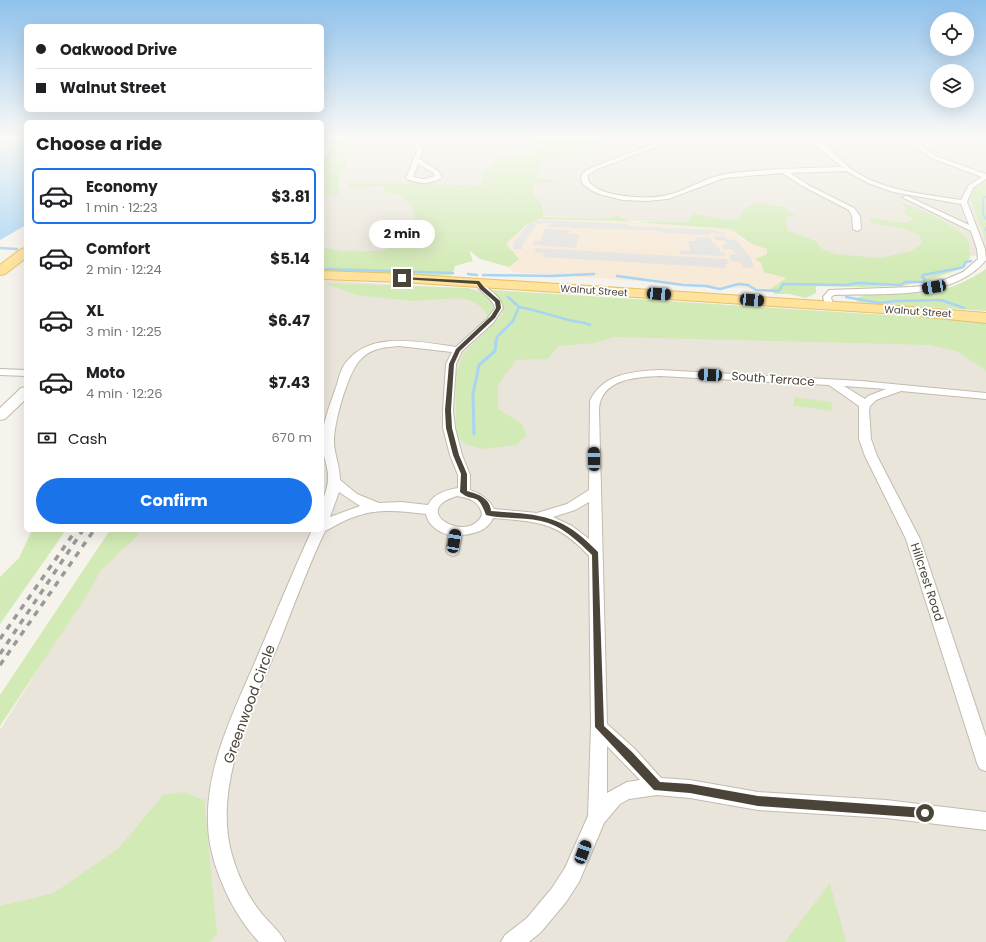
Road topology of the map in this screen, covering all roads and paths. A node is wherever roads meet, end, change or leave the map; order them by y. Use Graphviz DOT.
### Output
graph roads {
  1 [pos="585,182"];
  2 [pos="703,182"];
  3 [pos="800,182"];
  4 [pos="870,182"];
  5 [pos="977,182"];
  6 [pos="884,188"];
  7 [pos="964,202"];
  8 [pos="857,229"];
  9 [pos="974,230"];
  10 [pos="24,254"];
  11 [pos="24,265"];
  12 [pos="5,268"];
  13 [pos="324,275"];
  14 [pos="479,283"];
  15 [pos="829,305"];
  16 [pos="986,318"];
  17 [pos="458,350"];
  18 [pos="0,372"];
  19 [pos="24,373"];
  20 [pos="828,383"];
  21 [pos="902,387"];
  22 [pos="24,393"];
  23 [pos="986,396"];
  24 [pos="865,405"];
  25 [pos="0,416"];
  26 [pos="334,481"];
  27 [pos="464,492"];
  28 [pos="594,493"];
  29 [pos="378,507"];
  30 [pos="431,510"];
  31 [pos="488,513"];
  32 [pos="324,517"];
  33 [pos="536,518"];
  34 [pos="324,526"];
  35 [pos="318,532"];
  36 [pos="456,532"];
  37 [pos="453,551"];
  38 [pos="596,554"];
  39 [pos="599,727"];
  40 [pos="986,763"];
  41 [pos="658,786"];
  42 [pos="597,816"];
  43 [pos="986,821"];
  44 [pos="274,942"];
  45 [pos="512,942"];
  1 -- 2 [label="street"];
  3 -- 8 [label="street"];
  4 -- 6 [label="street"];
  5 -- 7 [label="street"];
  6 -- 7 [label="street"];
  6 -- 9 [label="street"];
  7 -- 9 [label="street"];
  9 -- 15 [label="street"];
  10 -- 12 [label="main road"];
  11 -- 12 [label="main road"];
  13 -- 14 [label="main road, Walnut Street"];
  14 -- 15 [label="main road, Walnut Street"];
  14 -- 17 [label="street"];
  15 -- 16 [label="main road, Walnut Street"];
  17 -- 26 [label="street"];
  17 -- 27 [label="street"];
  18 -- 19 [label="street"];
  20 -- 21 [label="street, South Terrace"];
  20 -- 24 [label="street"];
  20 -- 28 [label="street, South Terrace"];
  21 -- 23 [label="street, South Terrace"];
  21 -- 24 [label="street"];
  22 -- 25 [label="street"];
  24 -- 40 [label="street, Hillcrest Road"];
  26 -- 29 [label="street"];
  26 -- 32 [label="street"];
  27 -- 30 [label="street"];
  27 -- 31 [label="street"];
  28 -- 33 [label="street"];
  28 -- 38 [label="street, South Terrace"];
  29 -- 30 [label="street"];
  29 -- 34 [label="street"];
  30 -- 36 [label="street"];
  31 -- 33 [label="street"];
  31 -- 36 [label="street"];
  33 -- 38 [label="street"];
  35 -- 44 [label="street, Greenwood Circle"];
  36 -- 37 [label="street"];
  38 -- 39 [label="street, South Terrace"];
  39 -- 41 [label="street"];
  39 -- 42 [label="street, South Terrace"];
  41 -- 42 [label="street"];
  41 -- 43 [label="street"];
  42 -- 45 [label="street"];
}
